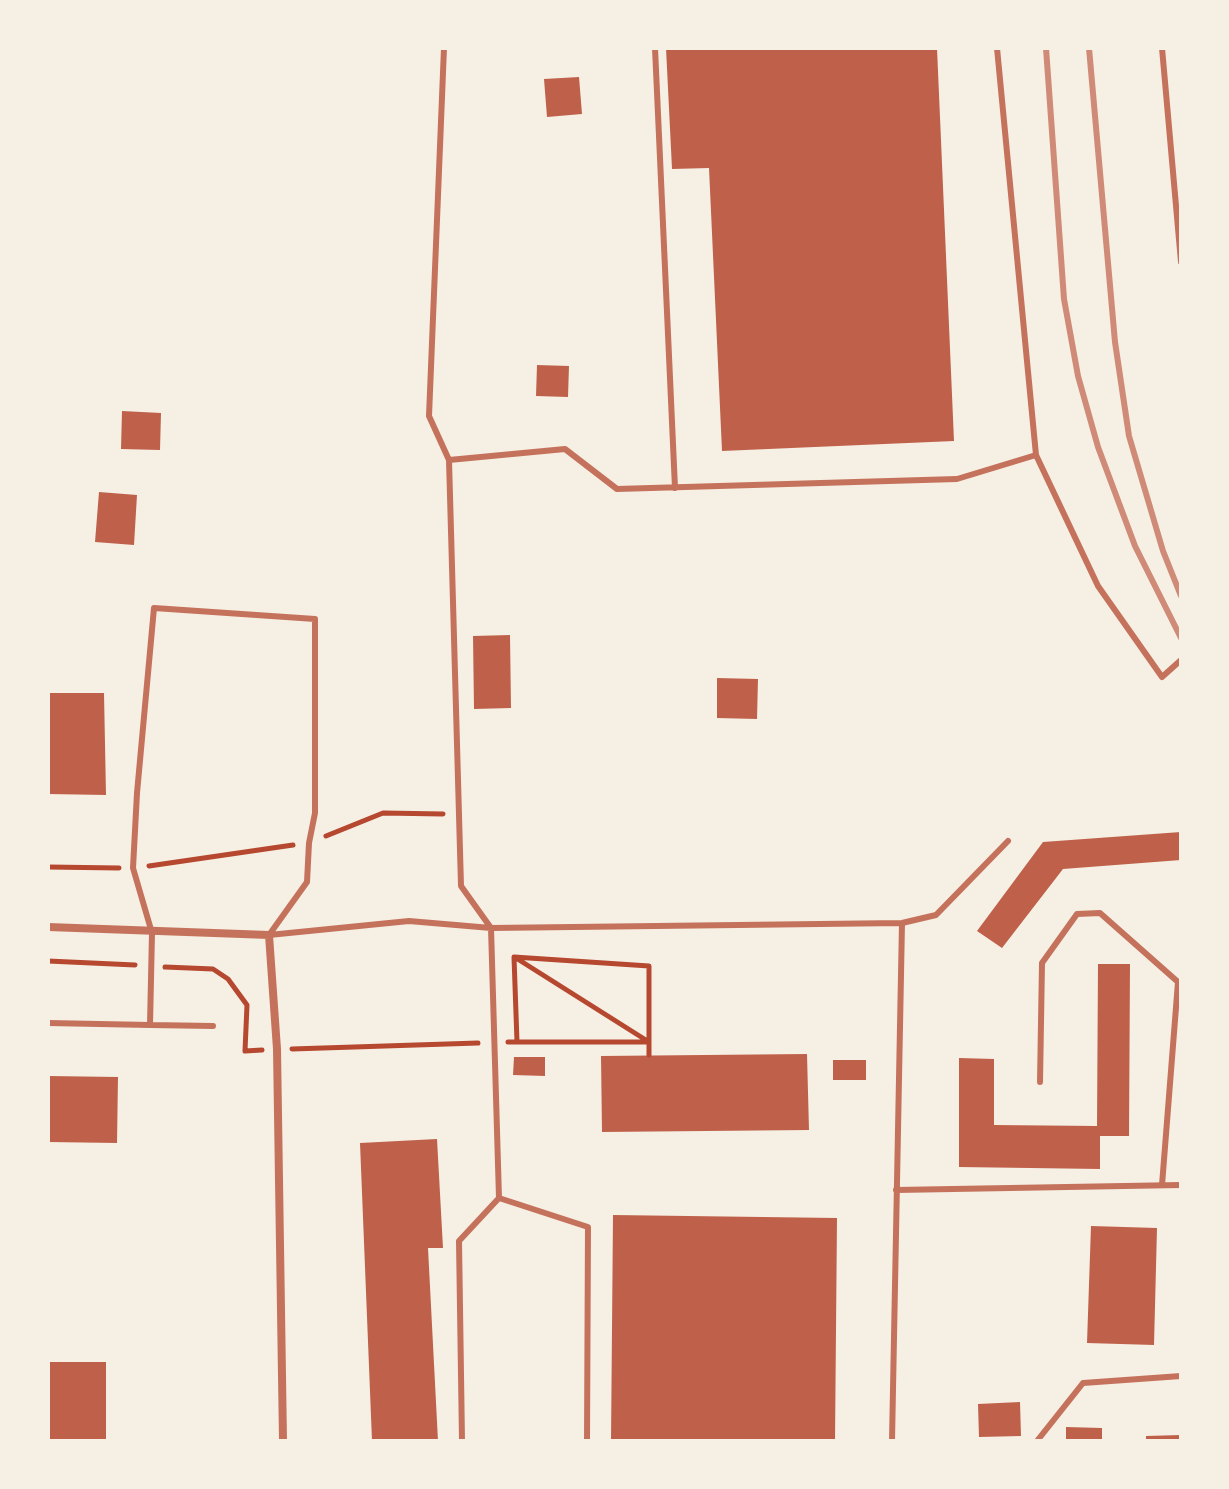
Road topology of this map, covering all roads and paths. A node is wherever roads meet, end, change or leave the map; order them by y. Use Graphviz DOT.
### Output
graph roads {
  1 [pos="444,48"];
  2 [pos="655,48"];
  3 [pos="997,48"];
  4 [pos="1162,48"];
  5 [pos="1181,262"];
  6 [pos="1036,455"];
  7 [pos="449,460"];
  8 [pos="675,488"];
  9 [pos="1181,660"];
  10 [pos="458,815"];
  11 [pos="1008,841"];
  12 [pos="309,843"];
  13 [pos="48,867"];
  14 [pos="133,868"];
  15 [pos="902,923"];
  16 [pos="48,927"];
  17 [pos="491,928"];
  18 [pos="152,933"];
  19 [pos="269,935"];
  20 [pos="514,957"];
  21 [pos="48,961"];
  22 [pos="151,966"];
  23 [pos="48,1023"];
  24 [pos="150,1025"];
  25 [pos="213,1026"];
  26 [pos="517,1042"];
  27 [pos="649,1042"];
  28 [pos="495,1043"];
  29 [pos="277,1049"];
  30 [pos="649,1055"];
  31 [pos="1040,1082"];
  32 [pos="1162,1185"];
  33 [pos="1181,1185"];
  34 [pos="896,1190"];
  35 [pos="499,1198"];
  36 [pos="1181,1376"];
  37 [pos="283,1441"];
  38 [pos="462,1441"];
  39 [pos="587,1441"];
  40 [pos="892,1441"];
  41 [pos="1037,1441"];
  1 -- 7 [label="lane"];
  2 -- 8 [label="lane"];
  3 -- 6 [label="lane"];
  4 -- 5 [label="lane"];
  6 -- 8 [label="lane"];
  6 -- 9 [label="lane"];
  7 -- 8 [label="lane"];
  7 -- 10 [label="lane"];
  10 -- 12 [label="path"];
  10 -- 17 [label="lane"];
  11 -- 15 [label="lane"];
  12 -- 14 [label="path"];
  12 -- 14 [label="lane"];
  12 -- 19 [label="lane"];
  13 -- 14 [label="path"];
  14 -- 18 [label="lane"];
  15 -- 17 [label="lane"];
  15 -- 34 [label="lane"];
  16 -- 18 [label="street"];
  17 -- 19 [label="lane"];
  17 -- 28 [label="lane"];
  18 -- 19 [label="street"];
  18 -- 22 [label="lane"];
  19 -- 29 [label="street"];
  20 -- 26 [label="path"];
  20 -- 27 [label="path"];
  20 -- 27 [label="path"];
  21 -- 22 [label="path"];
  22 -- 24 [label="lane"];
  22 -- 29 [label="path"];
  23 -- 24 [label="lane"];
  24 -- 25 [label="lane"];
  26 -- 27 [label="path"];
  26 -- 28 [label="path"];
  27 -- 30 [label="path"];
  28 -- 29 [label="path"];
  28 -- 35 [label="lane"];
  29 -- 37 [label="street"];
  31 -- 32 [label="lane"];
  32 -- 33 [label="lane"];
  32 -- 34 [label="lane"];
  34 -- 40 [label="lane"];
  35 -- 38 [label="lane"];
  35 -- 39 [label="lane"];
  36 -- 41 [label="lane"];
}
